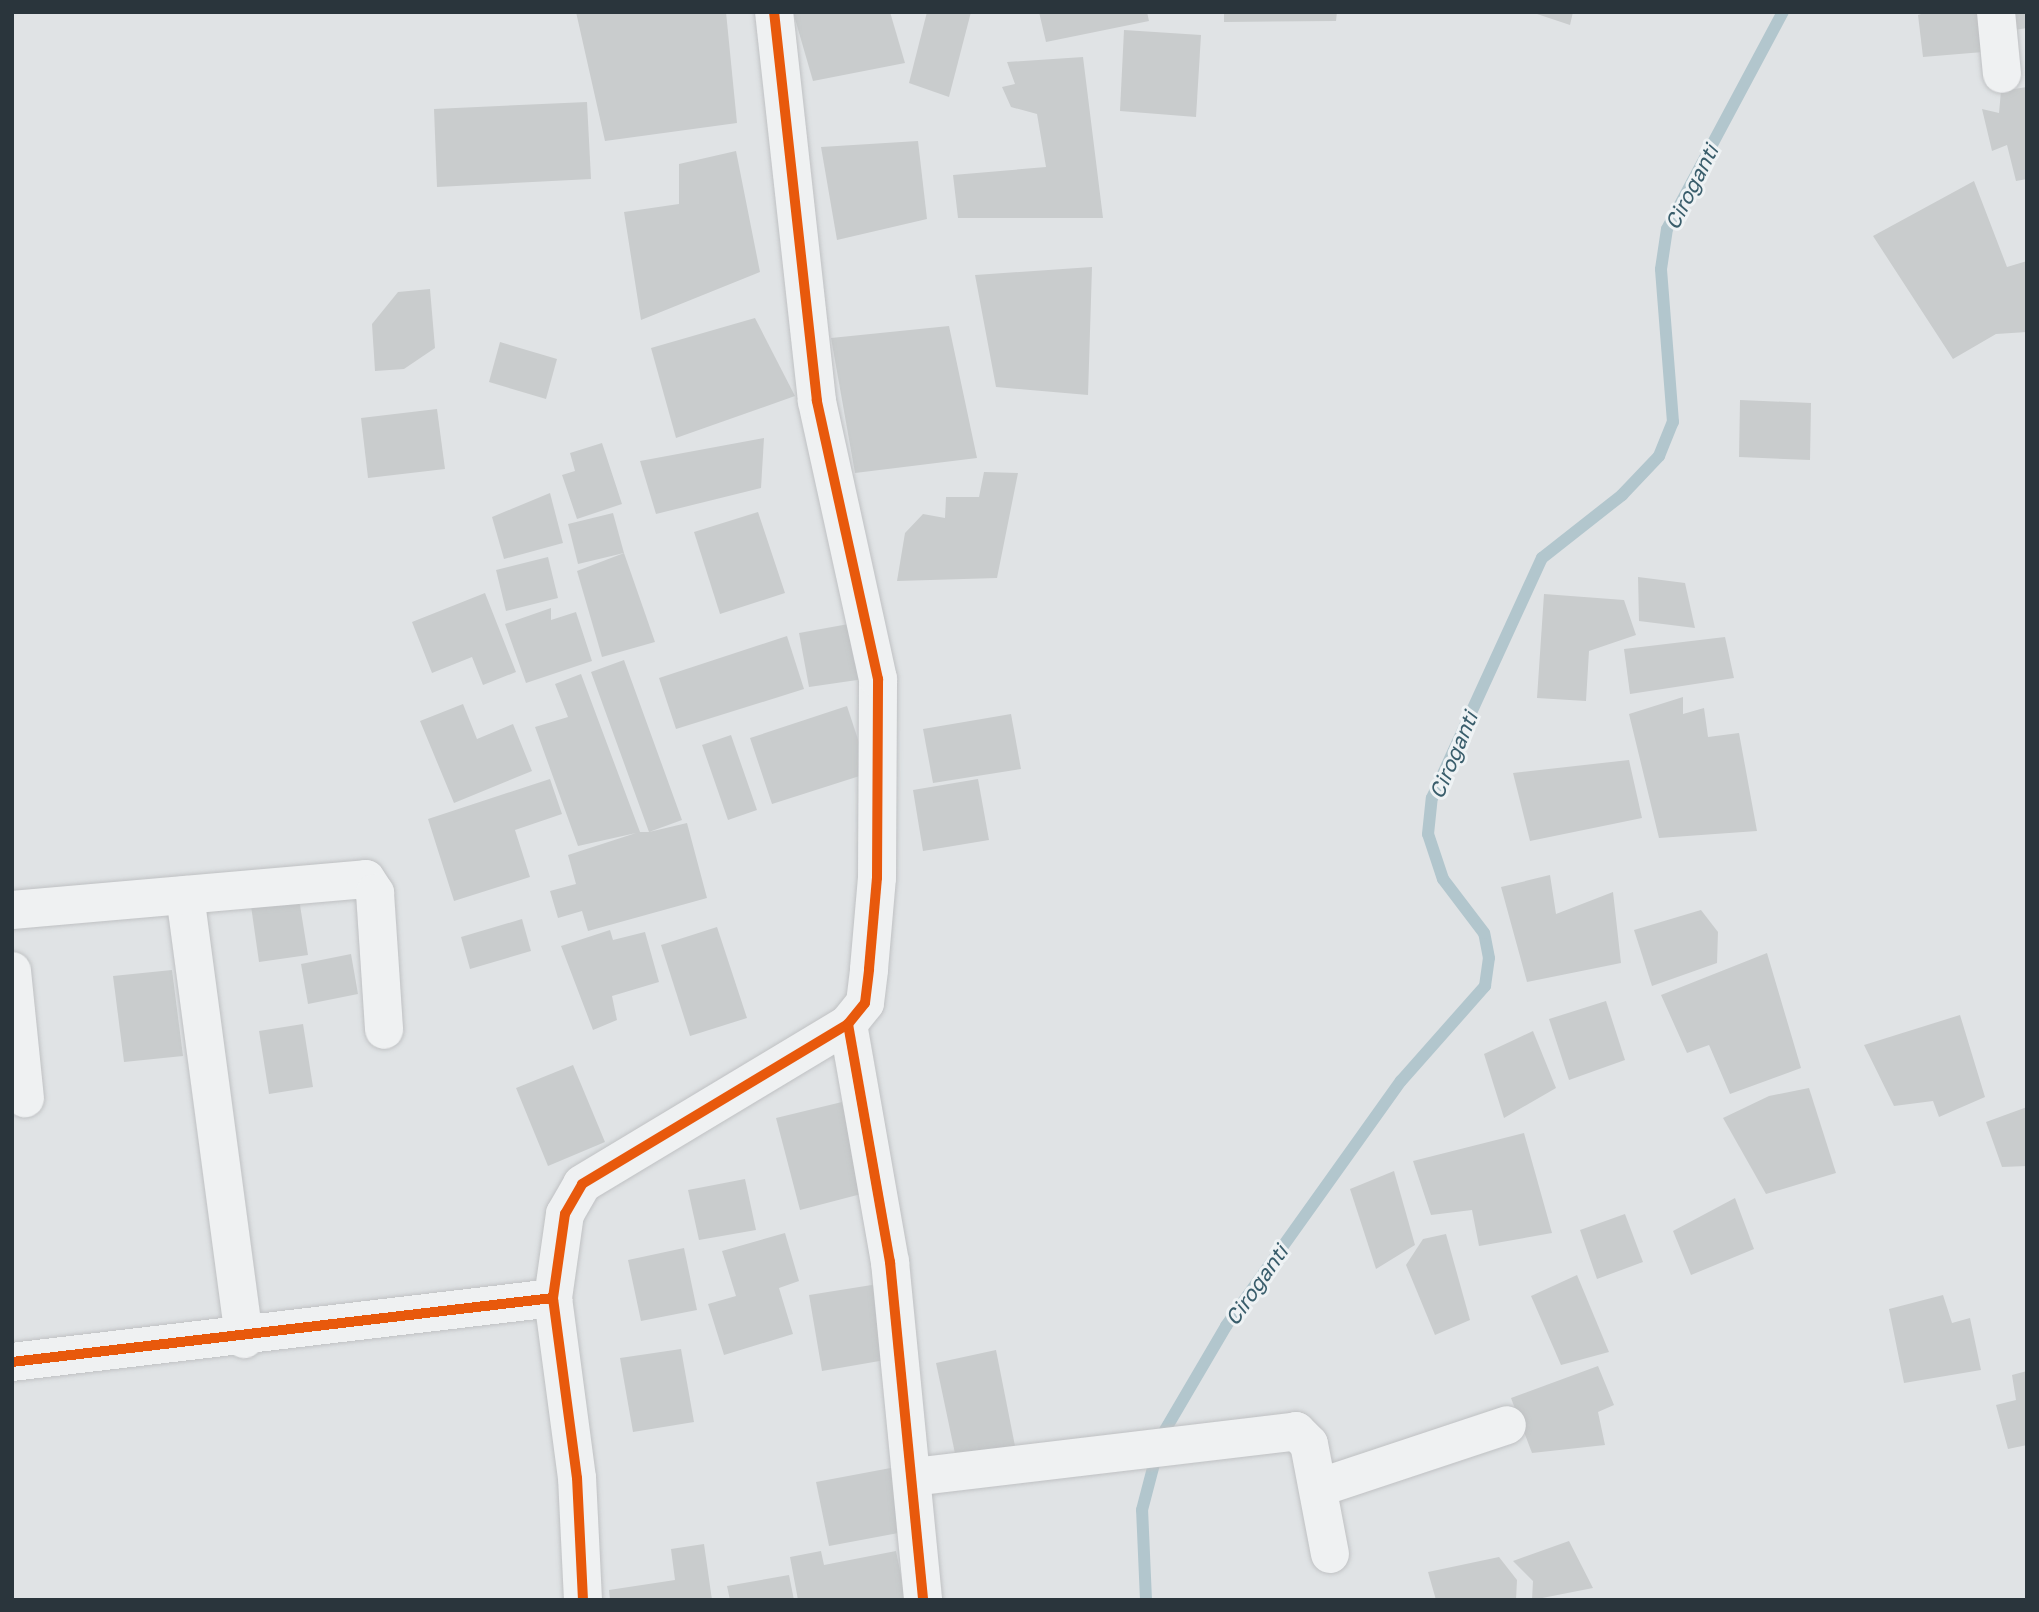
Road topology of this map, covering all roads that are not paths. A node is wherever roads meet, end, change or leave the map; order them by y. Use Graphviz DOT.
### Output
graph roads {
  1 [pos="774,12"];
  2 [pos="1996,12"];
  3 [pos="2002,74"];
  4 [pos="185,895"];
  5 [pos="12,910"];
  6 [pos="12,971"];
  7 [pos="848,1024"];
  8 [pos="384,1030"];
  9 [pos="25,1098"];
  10 [pos="553,1298"];
  11 [pos="244,1339"];
  12 [pos="12,1362"];
  13 [pos="1507,1425"];
  14 [pos="913,1477"];
  15 [pos="1318,1488"];
  16 [pos="1330,1554"];
  17 [pos="583,1600"];
  18 [pos="923,1600"];
  1 -- 7 [label="street"];
  2 -- 3 [label="street"];
  4 -- 5 [label="street"];
  4 -- 8 [label="street"];
  4 -- 11 [label="street"];
  6 -- 9 [label="street"];
  7 -- 10 [label="street"];
  7 -- 14 [label="street"];
  10 -- 11 [label="street"];
  10 -- 17 [label="street"];
  11 -- 12 [label="street"];
  13 -- 15 [label="street"];
  14 -- 15 [label="street"];
  14 -- 18 [label="street"];
  15 -- 16 [label="street"];
}
